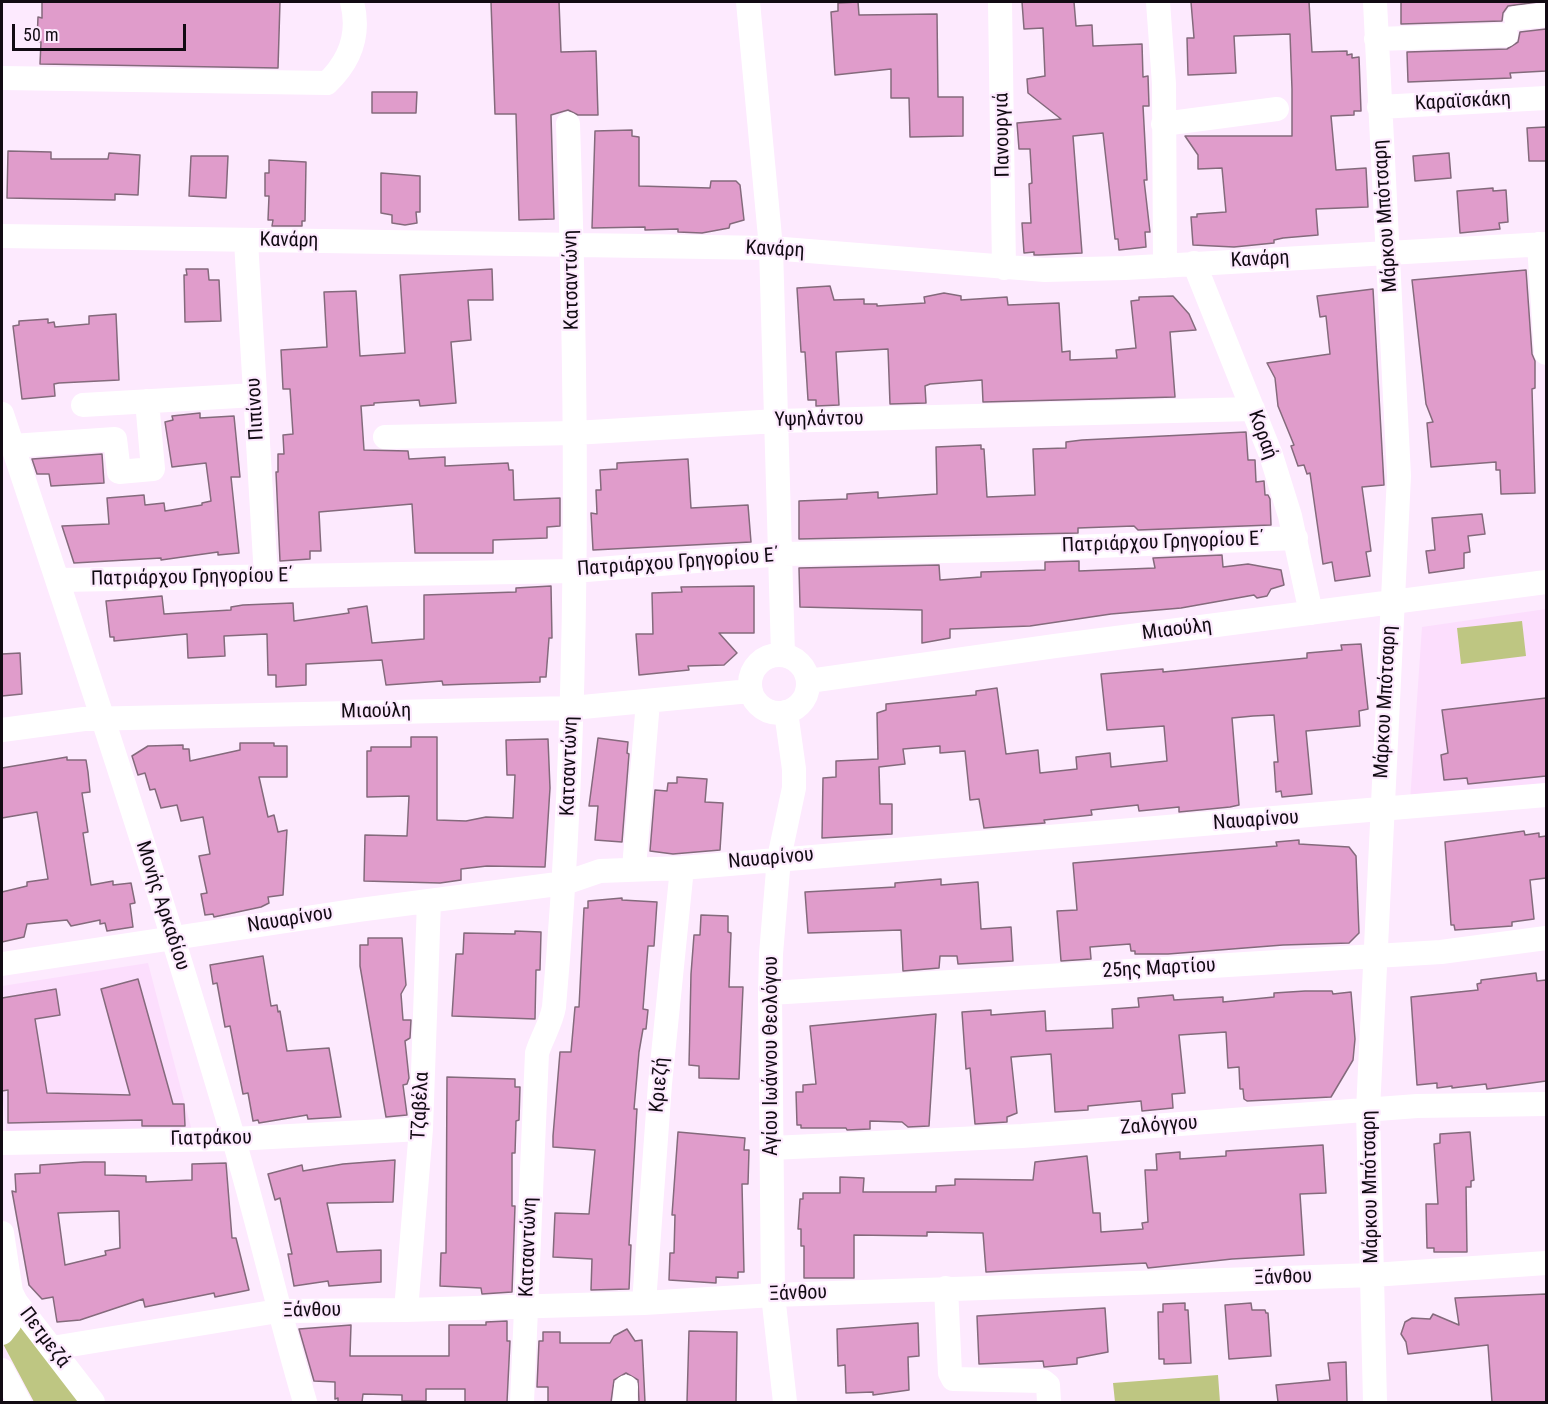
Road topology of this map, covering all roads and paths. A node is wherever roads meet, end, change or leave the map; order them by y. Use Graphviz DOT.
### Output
graph roads {
  1 [pos="352,2"];
  2 [pos="748,2"];
  3 [pos="1000,2"];
  4 [pos="1158,2"];
  5 [pos="1375,2"];
  6 [pos="1546,15"];
  7 [pos="1376,39"];
  8 [pos="2,78"];
  9 [pos="1546,98"];
  10 [pos="1379,107"];
  11 [pos="1277,109"];
  12 [pos="568,124"];
  13 [pos="1163,124"];
  14 [pos="2,236"];
  15 [pos="246,241"];
  16 [pos="572,244"];
  17 [pos="1543,244"];
  18 [pos="771,248"];
  19 [pos="1389,253"];
  20 [pos="1194,263"];
  21 [pos="1165,266"];
  22 [pos="1004,268"];
  23 [pos="1546,353"];
  24 [pos="255,394"];
  25 [pos="147,401"];
  26 [pos="84,405"];
  27 [pos="1253,409"];
  28 [pos="2,414"];
  29 [pos="777,421"];
  30 [pos="574,433"];
  31 [pos="385,437"];
  32 [pos="12,446"];
  33 [pos="1296,538"];
  34 [pos="782,554"];
  35 [pos="574,571"];
  36 [pos="266,577"];
  37 [pos="59,580"];
  38 [pos="1546,582"];
  39 [pos="1392,602"];
  40 [pos="1311,613"];
  41 [pos="783,654"];
  42 [pos="809,681"];
  43 [pos="750,691"];
  44 [pos="648,702"];
  45 [pos="572,708"];
  46 [pos="786,712"];
  47 [pos="102,719"];
  48 [pos="2,730"];
  49 [pos="1546,795"];
  50 [pos="1381,811"];
  51 [pos="779,858"];
  52 [pos="634,868"];
  53 [pos="682,868"];
  54 [pos="565,883"];
  55 [pos="429,901"];
  56 [pos="173,938"];
  57 [pos="1546,938"];
  58 [pos="1377,956"];
  59 [pos="2,964"];
  60 [pos="770,993"];
  61 [pos="1546,1104"];
  62 [pos="1368,1110"];
  63 [pos="421,1129"];
  64 [pos="234,1139"];
  65 [pos="2,1143"];
  66 [pos="772,1148"];
  67 [pos="2,1233"];
  68 [pos="1546,1263"];
  69 [pos="1372,1275"];
  70 [pos="946,1288"];
  71 [pos="773,1294"];
  72 [pos="16,1302"];
  73 [pos="644,1303"];
  74 [pos="527,1305"];
  75 [pos="278,1311"];
  76 [pos="406,1311"];
  77 [pos="2,1333"];
  78 [pos="52,1348"];
  79 [pos="2,1370"];
  80 [pos="19,1402"];
  81 [pos="93,1402"];
  82 [pos="305,1402"];
  83 [pos="522,1402"];
  84 [pos="785,1402"];
  85 [pos="1049,1402"];
  86 [pos="1375,1402"];
  1 -- 8 [label="street"];
  2 -- 18 [label="street"];
  3 -- 22 [label="street, Πανουργιά"];
  4 -- 13 [label="street"];
  5 -- 7 [label="street, Μάρκου Μπότσαρη"];
  6 -- 7 [label="street"];
  7 -- 10 [label="street, Μάρκου Μπότσαρη"];
  9 -- 10 [label="street, Καραϊσκάκη"];
  10 -- 19 [label="street, Μάρκου Μπότσαρη"];
  11 -- 13 [label="street"];
  12 -- 16 [label="street, Κατσαντώνη"];
  13 -- 21 [label="street"];
  14 -- 15 [label="street, Κανάρη"];
  15 -- 16 [label="street, Κανάρη"];
  15 -- 24 [label="street, Πιπίνου"];
  16 -- 18 [label="street, Κανάρη"];
  16 -- 30 [label="street, Κατσαντώνη"];
  17 -- 19 [label="street, Κανάρη"];
  17 -- 23 [label="street"];
  18 -- 22 [label="street, Κανάρη"];
  18 -- 29 [label="street"];
  19 -- 20 [label="street, Κανάρη"];
  19 -- 39 [label="street, Μάρκου Μπότσαρη"];
  20 -- 21 [label="street, Κανάρη"];
  20 -- 27 [label="street, Κοραή"];
  21 -- 22 [label="street, Κανάρη"];
  24 -- 25 [label="street"];
  24 -- 36 [label="street, Πιπίνου"];
  25 -- 26 [label="street"];
  25 -- 32 [label="street"];
  27 -- 29 [label="street, Υψηλάντου"];
  27 -- 33 [label="street, Κοραή"];
  28 -- 32 [label="street, Μονής Αρκαδίου"];
  29 -- 30 [label="street, Υψηλάντου"];
  29 -- 34 [label="street"];
  30 -- 31 [label="street, Υψηλάντου"];
  30 -- 35 [label="street, Κατσαντώνη"];
  32 -- 37 [label="street, Μονής Αρκαδίου"];
  33 -- 34 [label="street, Πατριάρχου Γρηγορίου Ε΄"];
  33 -- 40 [label="street, Κοραή"];
  34 -- 35 [label="street, Πατριάρχου Γρηγορίου Ε΄"];
  34 -- 41 [label="street"];
  35 -- 36 [label="street, Πατριάρχου Γρηγορίου Ε΄"];
  35 -- 45 [label="street, Κατσαντώνη"];
  36 -- 37 [label="street, Πατριάρχου Γρηγορίου Ε΄"];
  37 -- 47 [label="street, Μονής Αρκαδίου"];
  38 -- 39 [label="street, Μιαούλη"];
  39 -- 40 [label="street, Μιαούλη"];
  39 -- 50 [label="street, Μάρκου Μπότσαρη"];
  40 -- 42 [label="street, Μιαούλη"];
  41 -- 42 [label="street"];
  41 -- 43 [label="street"];
  42 -- 46 [label="street"];
  43 -- 44 [label="street, Μιαούλη"];
  43 -- 46 [label="street"];
  44 -- 45 [label="street, Μιαούλη"];
  44 -- 52 [label="street"];
  45 -- 47 [label="street, Μιαούλη"];
  45 -- 54 [label="street, Κατσαντώνη"];
  46 -- 51 [label="street, Αγίου Ιωάννου Θεολόγου"];
  47 -- 48 [label="street, Μιαούλη"];
  47 -- 56 [label="street, Μονής Αρκαδίου"];
  49 -- 50 [label="street, Ναυαρίνου"];
  50 -- 51 [label="street, Ναυαρίνου"];
  50 -- 58 [label="street, Μάρκου Μπότσαρη"];
  51 -- 53 [label="street, Ναυαρίνου"];
  51 -- 60 [label="street, Αγίου Ιωάννου Θεολόγου"];
  52 -- 53 [label="street, Ναυαρίνου"];
  52 -- 54 [label="street, Ναυαρίνου"];
  53 -- 73 [label="street, Κριεζή"];
  54 -- 55 [label="street, Ναυαρίνου"];
  54 -- 74 [label="street, Κατσαντώνη"];
  55 -- 56 [label="street, Ναυαρίνου"];
  55 -- 63 [label="street, Τζαβέλα"];
  56 -- 59 [label="street, Ναυαρίνου"];
  56 -- 64 [label="street, Μονής Αρκαδίου"];
  57 -- 58 [label="street, 25ης Μαρτίου"];
  58 -- 60 [label="street, 25ης Μαρτίου"];
  58 -- 62 [label="street, Μάρκου Μπότσαρη"];
  60 -- 66 [label="street, Αγίου Ιωάννου Θεολόγου"];
  61 -- 62 [label="street, Ζαλόγγου"];
  62 -- 66 [label="street, Ζαλόγγου"];
  62 -- 69 [label="street, Μάρκου Μπότσαρη"];
  63 -- 64 [label="street, Γιατράκου"];
  63 -- 76 [label="street, Τζαβέλα"];
  64 -- 65 [label="street, Γιατράκου"];
  64 -- 75 [label="street, Μονής Αρκαδίου"];
  66 -- 71 [label="street, Αγίου Ιωάννου Θεολόγου"];
  67 -- 72 [label="street, Πετμεζά"];
  68 -- 69 [label="street, Ξάνθου"];
  69 -- 70 [label="street, Ξάνθου"];
  69 -- 86 [label="street, Μάρκου Μπότσαρη"];
  70 -- 71 [label="street, Ξάνθου"];
  70 -- 85 [label="street"];
  71 -- 73 [label="street, Ξάνθου"];
  71 -- 84 [label="street, Αγίου Ιωάννου Θεολόγου"];
  72 -- 77 [label="street"];
  72 -- 78 [label="street, Πετμεζά"];
  73 -- 74 [label="street, Ξάνθου"];
  74 -- 76 [label="street, Ξάνθου"];
  74 -- 83 [label="street, Κατσαντώνη"];
  75 -- 76 [label="street, Ξάνθου"];
  75 -- 78 [label="street, Ξάνθου"];
  75 -- 82 [label="street, Μονής Αρκαδίου"];
  78 -- 81 [label="street, Πετμεζά"];
  79 -- 80 [label="street"];
}
